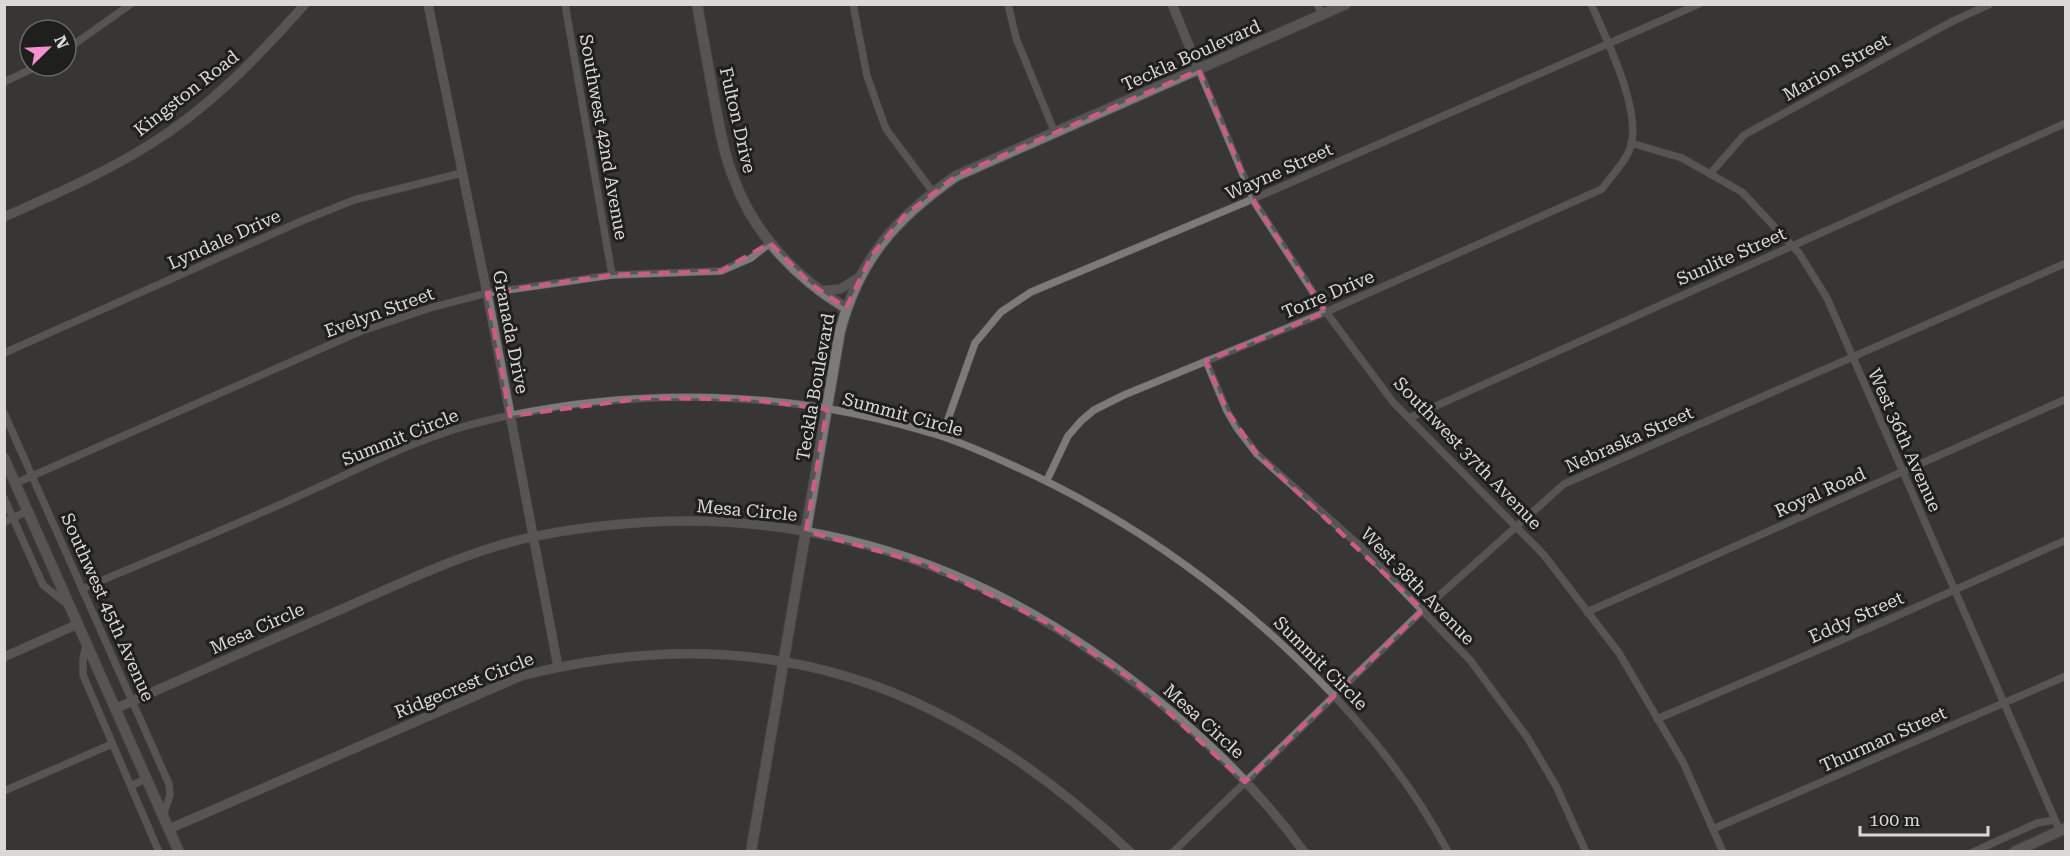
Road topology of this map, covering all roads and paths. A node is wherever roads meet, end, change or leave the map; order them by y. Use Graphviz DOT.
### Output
graph roads {
  1 [pos="131,4"];
  2 [pos="305,4"];
  3 [pos="428,4"];
  4 [pos="565,4"];
  5 [pos="697,4"];
  6 [pos="853,4"];
  7 [pos="1008,4"];
  8 [pos="1172,4"];
  9 [pos="1346,4"];
  10 [pos="1591,4"];
  11 [pos="1699,4"];
  12 [pos="1990,4"];
  13 [pos="1320,10"];
  14 [pos="78,42"];
  15 [pos="1608,44"];
  16 [pos="1199,70"];
  17 [pos="18,75"];
  18 [pos="4,82"];
  19 [pos="2066,123"];
  20 [pos="1055,133"];
  21 [pos="1631,143"];
  22 [pos="462,173"];
  23 [pos="1710,174"];
  24 [pos="933,192"];
  25 [pos="1253,199"];
  26 [pos="4,217"];
  27 [pos="770,243"];
  28 [pos="1792,245"];
  29 [pos="2066,263"];
  30 [pos="612,275"];
  31 [pos="861,276"];
  32 [pos="819,291"];
  33 [pos="487,293"];
  34 [pos="846,308"];
  35 [pos="1326,312"];
  36 [pos="4,353"];
  37 [pos="1852,357"];
  38 [pos="1206,361"];
  39 [pos="2066,399"];
  40 [pos="827,409"];
  41 [pos="4,413"];
  42 [pos="510,416"];
  43 [pos="1409,418"];
  44 [pos="942,436"];
  45 [pos="4,458"];
  46 [pos="1902,472"];
  47 [pos="33,476"];
  48 [pos="1047,480"];
  49 [pos="16,483"];
  50 [pos="4,498"];
  51 [pos="28,511"];
  52 [pos="13,518"];
  53 [pos="4,522"];
  54 [pos="1516,527"];
  55 [pos="806,531"];
  56 [pos="534,538"];
  57 [pos="2066,540"];
  58 [pos="82,589"];
  59 [pos="1954,590"];
  60 [pos="70,606"];
  61 [pos="1423,610"];
  62 [pos="1587,612"];
  63 [pos="78,624"];
  64 [pos="86,644"];
  65 [pos="4,657"];
  66 [pos="785,661"];
  67 [pos="558,667"];
  68 [pos="2066,676"];
  69 [pos="1334,695"];
  70 [pos="131,702"];
  71 [pos="2003,703"];
  72 [pos="115,709"];
  73 [pos="1657,718"];
  74 [pos="112,744"];
  75 [pos="147,778"];
  76 [pos="1245,782"];
  77 [pos="131,786"];
  78 [pos="4,791"];
  79 [pos="163,816"];
  80 [pos="2055,820"];
  81 [pos="170,829"];
  82 [pos="1713,830"];
  83 [pos="2063,830"];
  84 [pos="178,851"];
  85 [pos="159,852"];
  86 [pos="751,852"];
  87 [pos="1130,852"];
  88 [pos="1173,852"];
  89 [pos="1304,852"];
  90 [pos="1448,852"];
  91 [pos="1586,852"];
  92 [pos="1724,852"];
  93 [pos="1973,852"];
  94 [pos="2014,852"];
  1 -- 14 [label="street"];
  2 -- 26 [label="street, Kingston Road"];
  3 -- 22 [label="street, Granada Drive"];
  4 -- 30 [label="street, Southwest 42nd Avenue"];
  5 -- 27 [label="main road, Fulton Drive"];
  6 -- 24 [label="street"];
  7 -- 20 [label="street"];
  8 -- 16 [label="street, Southwest 37th Avenue"];
  9 -- 13 [label="main road, Teckla Boulevard"];
  10 -- 15 [label="street"];
  11 -- 15 [label="street, Wayne Street"];
  12 -- 23 [label="street, Marion Street"];
  13 -- 16 [label="main road, Teckla Boulevard"];
  15 -- 21 [label="street"];
  15 -- 25 [label="street, Wayne Street"];
  16 -- 20 [label="main road, Teckla Boulevard"];
  16 -- 25 [label="street, Southwest 37th Avenue"];
  17 -- 18 [label="street"];
  19 -- 28 [label="street, Sunlite Street"];
  20 -- 24 [label="main road, Teckla Boulevard"];
  21 -- 23 [label="street, West 36th Avenue"];
  21 -- 35 [label="street, Torre Drive"];
  22 -- 33 [label="street, Granada Drive"];
  22 -- 36 [label="street, Lyndale Drive"];
  23 -- 28 [label="street, West 36th Avenue"];
  24 -- 31 [label="main road, Teckla Boulevard"];
  25 -- 35 [label="street, Southwest 37th Avenue"];
  25 -- 44 [label="street, Wayne Street"];
  27 -- 30 [label="street, Evelyn Street"];
  27 -- 32 [label="main road, Fulton Drive"];
  28 -- 37 [label="street, West 36th Avenue"];
  28 -- 43 [label="street, Sunlite Street"];
  29 -- 37 [label="street, Nebraska Street"];
  30 -- 33 [label="street, Evelyn Street"];
  31 -- 32 [label="street"];
  31 -- 34 [label="main road, Teckla Boulevard"];
  32 -- 34 [label="main road, Fulton Drive"];
  33 -- 42 [label="street, Granada Drive"];
  33 -- 47 [label="street, Evelyn Street"];
  34 -- 40 [label="main road, Teckla Boulevard"];
  35 -- 38 [label="street, Torre Drive"];
  35 -- 43 [label="street, Southwest 37th Avenue"];
  37 -- 46 [label="street, West 36th Avenue"];
  37 -- 54 [label="street, Nebraska Street"];
  38 -- 48 [label="street, Torre Drive"];
  38 -- 61 [label="street, West 38th Avenue"];
  39 -- 46 [label="street, Royal Road"];
  40 -- 42 [label="street, Summit Circle"];
  40 -- 44 [label="street, Summit Circle"];
  40 -- 55 [label="main road, Teckla Boulevard"];
  41 -- 47 [label="street, Southwest 45th Avenue"];
  42 -- 56 [label="street, Granada Drive"];
  42 -- 58 [label="street, Summit Circle"];
  43 -- 54 [label="street, Southwest 37th Avenue"];
  44 -- 48 [label="street, Summit Circle"];
  45 -- 49 [label="main road, Southwest 45th Avenue"];
  46 -- 59 [label="street, West 36th Avenue"];
  46 -- 62 [label="street, Royal Road"];
  47 -- 49 [label="street, Evelyn Street"];
  47 -- 58 [label="street, Southwest 45th Avenue"];
  48 -- 69 [label="street, Summit Circle"];
  49 -- 51 [label="main road, Southwest 45th Avenue"];
  50 -- 52 [label="street, Southwest 45th Avenue"];
  51 -- 52 [label="street"];
  51 -- 60 [label="main road, Southwest 45th Avenue"];
  52 -- 53 [label="street"];
  52 -- 60 [label="street, Southwest 45th Avenue"];
  54 -- 61 [label="street, Nebraska Street"];
  54 -- 62 [label="street, Southwest 37th Avenue"];
  55 -- 56 [label="street, Mesa Circle"];
  55 -- 66 [label="main road, Teckla Boulevard"];
  55 -- 76 [label="street, Mesa Circle"];
  56 -- 67 [label="street, Granada Drive"];
  56 -- 70 [label="street, Mesa Circle"];
  57 -- 59 [label="street, Eddy Street"];
  58 -- 70 [label="street, Southwest 45th Avenue"];
  59 -- 71 [label="street, West 36th Avenue"];
  59 -- 73 [label="street, Eddy Street"];
  60 -- 63 [label="main road, Southwest 45th Avenue"];
  61 -- 69 [label="street, Nebraska Street"];
  61 -- 91 [label="street, West 38th Avenue"];
  62 -- 73 [label="street, Southwest 37th Avenue"];
  63 -- 64 [label="main road, Southwest 45th Avenue"];
  63 -- 65 [label="street"];
  64 -- 72 [label="main road, Southwest 45th Avenue"];
  64 -- 74 [label="street, Southwest 45th Avenue"];
  66 -- 67 [label="street, Ridgecrest Circle"];
  66 -- 86 [label="main road, Teckla Boulevard"];
  66 -- 87 [label="street, Ridgecrest Circle"];
  67 -- 81 [label="street, Ridgecrest Circle"];
  68 -- 71 [label="street, Thurman Street"];
  69 -- 76 [label="street, Nebraska Street"];
  69 -- 90 [label="street, Summit Circle"];
  70 -- 72 [label="street, Mesa Circle"];
  70 -- 79 [label="street, Southwest 45th Avenue"];
  71 -- 80 [label="street, West 36th Avenue"];
  71 -- 82 [label="street, Thurman Street"];
  72 -- 75 [label="main road, Southwest 45th Avenue"];
  73 -- 82 [label="street, Southwest 37th Avenue"];
  74 -- 77 [label="street, Southwest 45th Avenue"];
  74 -- 78 [label="street"];
  75 -- 77 [label="street"];
  75 -- 79 [label="main road, Southwest 45th Avenue"];
  76 -- 88 [label="street, Nebraska Street"];
  76 -- 89 [label="street, Mesa Circle"];
  77 -- 85 [label="street, Southwest 45th Avenue"];
  79 -- 81 [label="main road, Southwest 45th Avenue"];
  80 -- 83 [label="street, West 36th Avenue"];
  80 -- 93 [label="street"];
  81 -- 84 [label="main road, Southwest 45th Avenue"];
  82 -- 92 [label="street, Southwest 37th Avenue"];
  83 -- 94 [label="main road"];
}
